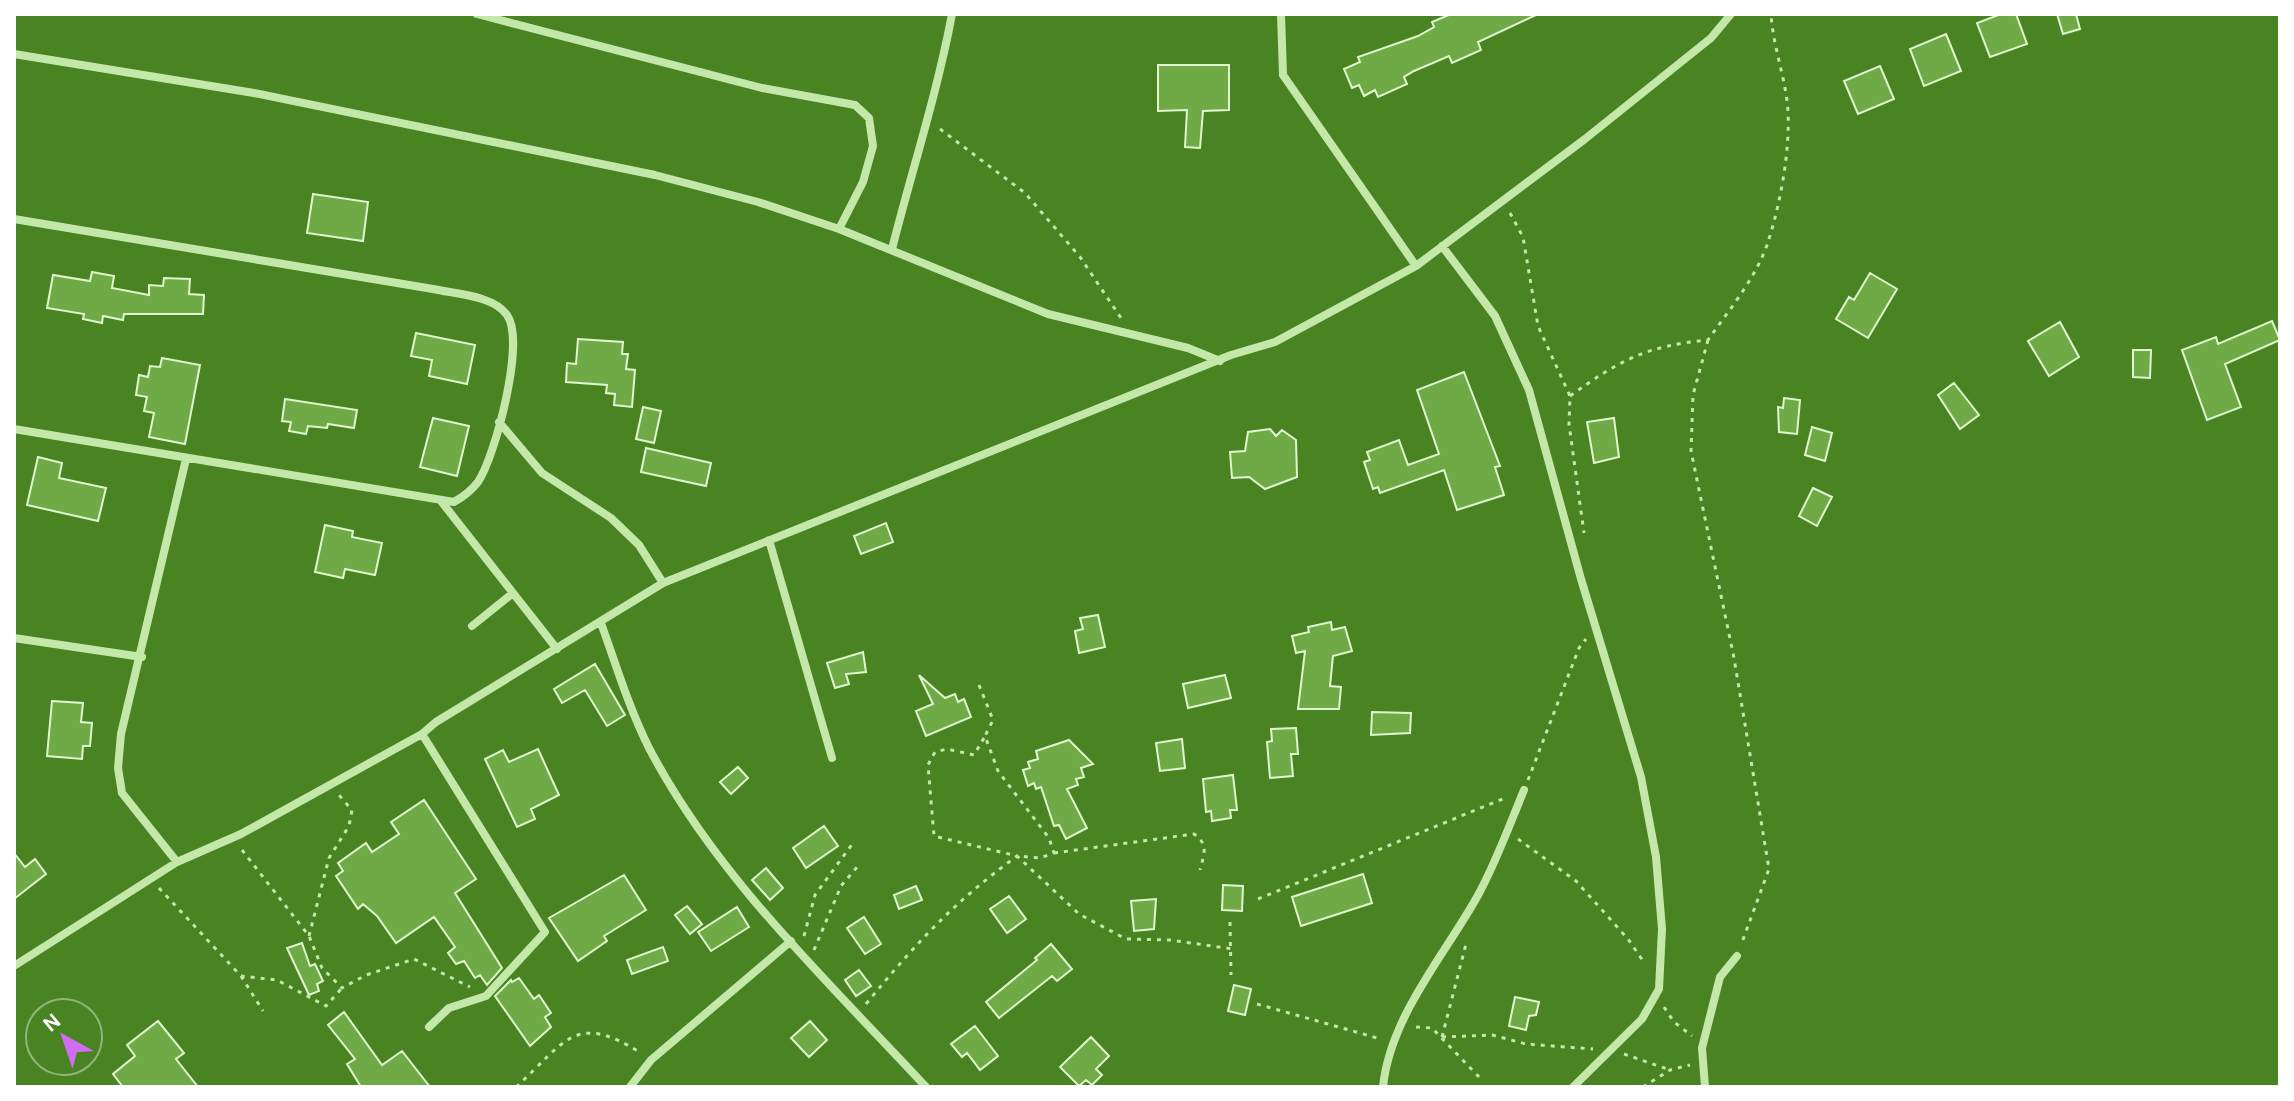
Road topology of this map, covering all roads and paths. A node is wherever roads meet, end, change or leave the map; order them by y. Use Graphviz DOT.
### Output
graph roads {
  1 [pos="477,14"];
  2 [pos="952,14"];
  3 [pos="1281,14"];
  4 [pos="1731,14"];
  5 [pos="1771,14"];
  6 [pos="14,54"];
  7 [pos="928,119"];
  8 [pos="1502,199"];
  9 [pos="14,219"];
  10 [pos="839,229"];
  11 [pos="1442,246"];
  12 [pos="892,249"];
  13 [pos="1416,266"];
  14 [pos="1132,335"];
  15 [pos="1708,340"];
  16 [pos="1220,361"];
  17 [pos="1570,396"];
  18 [pos="499,422"];
  19 [pos="14,429"];
  20 [pos="186,459"];
  21 [pos="441,501"];
  22 [pos="1579,502"];
  23 [pos="769,540"];
  24 [pos="663,583"];
  25 [pos="513,593"];
  26 [pos="601,623"];
  27 [pos="472,626"];
  28 [pos="1596,627"];
  29 [pos="14,638"];
  30 [pos="557,649"];
  31 [pos="142,657"];
  32 [pos="979,685"];
  33 [pos="422,734"];
  34 [pos="985,736"];
  35 [pos="832,758"];
  36 [pos="330,785"];
  37 [pos="1524,790"];
  38 [pos="1508,830"];
  39 [pos="241,834"];
  40 [pos="853,843"];
  41 [pos="1054,853"];
  42 [pos="1017,856"];
  43 [pos="177,862"];
  44 [pos="858,866"];
  45 [pos="1200,870"];
  46 [pos="151,879"];
  47 [pos="1258,899"];
  48 [pos="1230,922"];
  49 [pos="309,936"];
  50 [pos="1467,939"];
  51 [pos="791,941"];
  52 [pos="1233,949"];
  53 [pos="801,952"];
  54 [pos="1737,956"];
  55 [pos="809,961"];
  56 [pos="14,966"];
  57 [pos="1231,975"];
  58 [pos="241,976"];
  59 [pos="342,988"];
  60 [pos="1659,989"];
  61 [pos="486,996"];
  62 [pos="1257,1004"];
  63 [pos="263,1011"];
  64 [pos="858,1014"];
  65 [pos="429,1027"];
  66 [pos="1402,1027"];
  67 [pos="1442,1037"];
  68 [pos="1395,1043"];
  69 [pos="1702,1048"];
  70 [pos="1614,1051"];
  71 [pos="651,1060"];
  72 [pos="1479,1077"];
  73 [pos="516,1087"];
  74 [pos="630,1087"];
  75 [pos="926,1087"];
  76 [pos="1383,1087"];
  77 [pos="1573,1087"];
  78 [pos="1643,1087"];
  79 [pos="1705,1087"];
  1 -- 10 [label="street"];
  2 -- 7 [label="street"];
  3 -- 13 [label="street"];
  4 -- 8 [label="street"];
  5 -- 15 [label="path"];
  6 -- 10 [label="street"];
  7 -- 12 [label="street"];
  7 -- 14 [label="path"];
  8 -- 11 [label="street"];
  8 -- 17 [label="path"];
  9 -- 18 [label="street"];
  10 -- 12 [label="street"];
  11 -- 13 [label="street"];
  11 -- 28 [label="street"];
  12 -- 14 [label="street"];
  13 -- 16 [label="street"];
  14 -- 16 [label="street"];
  15 -- 17 [label="path"];
  15 -- 54 [label="path"];
  16 -- 23 [label="street"];
  17 -- 22 [label="path"];
  18 -- 21 [label="street"];
  18 -- 24 [label="street"];
  19 -- 20 [label="street"];
  20 -- 21 [label="street"];
  20 -- 31 [label="street"];
  21 -- 25 [label="street"];
  23 -- 24 [label="street"];
  23 -- 35 [label="street"];
  24 -- 26 [label="street"];
  25 -- 27 [label="street"];
  25 -- 30 [label="street"];
  26 -- 30 [label="street"];
  26 -- 51 [label="street"];
  28 -- 37 [label="path"];
  28 -- 60 [label="street"];
  29 -- 31 [label="street"];
  30 -- 33 [label="street"];
  31 -- 43 [label="street"];
  32 -- 34 [label="path"];
  33 -- 36 [label="street"];
  33 -- 61 [label="street"];
  34 -- 41 [label="path"];
  34 -- 42 [label="path"];
  36 -- 39 [label="street"];
  36 -- 49 [label="path"];
  37 -- 38 [label="street"];
  37 -- 47 [label="path"];
  38 -- 60 [label="path"];
  38 -- 66 [label="street"];
  39 -- 43 [label="street"];
  39 -- 49 [label="path"];
  40 -- 53 [label="path"];
  41 -- 42 [label="path"];
  41 -- 45 [label="path"];
  42 -- 52 [label="path"];
  42 -- 64 [label="path"];
  43 -- 46 [label="street"];
  44 -- 55 [label="path"];
  46 -- 56 [label="street"];
  46 -- 58 [label="path"];
  48 -- 52 [label="path"];
  49 -- 59 [label="path"];
  50 -- 67 [label="path"];
  51 -- 53 [label="street"];
  51 -- 71 [label="street"];
  52 -- 57 [label="path"];
  53 -- 55 [label="street"];
  54 -- 69 [label="street"];
  55 -- 64 [label="street"];
  58 -- 59 [label="path"];
  58 -- 63 [label="path"];
  59 -- 61 [label="path"];
  60 -- 69 [label="path"];
  60 -- 70 [label="street"];
  61 -- 65 [label="street"];
  62 -- 68 [label="path"];
  64 -- 75 [label="street"];
  66 -- 67 [label="path"];
  66 -- 68 [label="street"];
  67 -- 70 [label="path"];
  67 -- 72 [label="path"];
  68 -- 76 [label="street"];
  69 -- 79 [label="street"];
  70 -- 77 [label="street"];
  70 -- 78 [label="path"];
  71 -- 73 [label="path"];
  71 -- 74 [label="street"];
}
